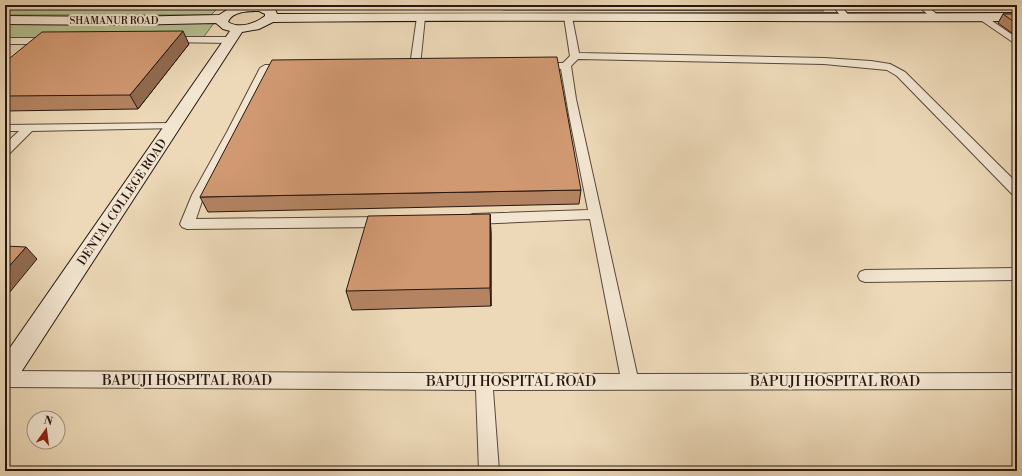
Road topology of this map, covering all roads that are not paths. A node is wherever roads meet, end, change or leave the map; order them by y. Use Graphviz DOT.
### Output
graph roads {
  1 [pos="836,5"];
  2 [pos="921,5"];
  3 [pos="254,6"];
  4 [pos="485,11"];
  5 [pos="421,17"];
  6 [pos="568,17"];
  7 [pos="936,17"];
  8 [pos="982,17"];
  9 [pos="1017,17"];
  10 [pos="270,18"];
  11 [pos="848,18"];
  12 [pos="223,19"];
  13 [pos="5,20"];
  14 [pos="235,34"];
  15 [pos="161,40"];
  16 [pos="5,41"];
  17 [pos="60,41"];
  18 [pos="1017,42"];
  19 [pos="571,61"];
  20 [pos="430,66"];
  21 [pos="528,66"];
  22 [pos="300,68"];
  23 [pos="173,126"];
  24 [pos="5,128"];
  25 [pos="29,128"];
  26 [pos="5,151"];
  27 [pos="1017,191"];
  28 [pos="596,214"];
  29 [pos="460,220"];
  30 [pos="399,221"];
  31 [pos="1017,274"];
  32 [pos="865,276"];
  33 [pos="5,375"];
  34 [pos="5,379"];
  35 [pos="1017,380"];
  36 [pos="484,382"];
  37 [pos="630,382"];
  38 [pos="489,471"];
  1 -- 11 [label="street"];
  2 -- 7 [label="street"];
  3 -- 10 [label="main road"];
  3 -- 12 [label="main road"];
  4 -- 5 [label="main road"];
  4 -- 6 [label="main road"];
  5 -- 10 [label="main road"];
  5 -- 20 [label="street"];
  6 -- 11 [label="main road"];
  6 -- 19 [label="street"];
  7 -- 8 [label="main road"];
  7 -- 11 [label="main road"];
  8 -- 9 [label="main road"];
  8 -- 18 [label="street"];
  10 -- 14 [label="main road"];
  12 -- 13 [label="main road, SHAMANUR ROAD"];
  12 -- 14 [label="main road"];
  14 -- 15 [label="street"];
  14 -- 23 [label="main road, DENTAL COLLEGE ROAD"];
  16 -- 17 [label="street"];
  19 -- 21 [label="street"];
  19 -- 27 [label="street"];
  19 -- 28 [label="street"];
  22 -- 30 [label="street"];
  23 -- 25 [label="street"];
  23 -- 33 [label="main road, DENTAL COLLEGE ROAD"];
  24 -- 25 [label="street"];
  25 -- 26 [label="street"];
  28 -- 29 [label="street"];
  28 -- 37 [label="street"];
  31 -- 32 [label="street"];
  34 -- 36 [label="street, BAPUJI HOSPITAL ROAD"];
  35 -- 37 [label="street, BAPUJI HOSPITAL ROAD"];
  36 -- 37 [label="street, BAPUJI HOSPITAL ROAD"];
  36 -- 38 [label="street"];
}
